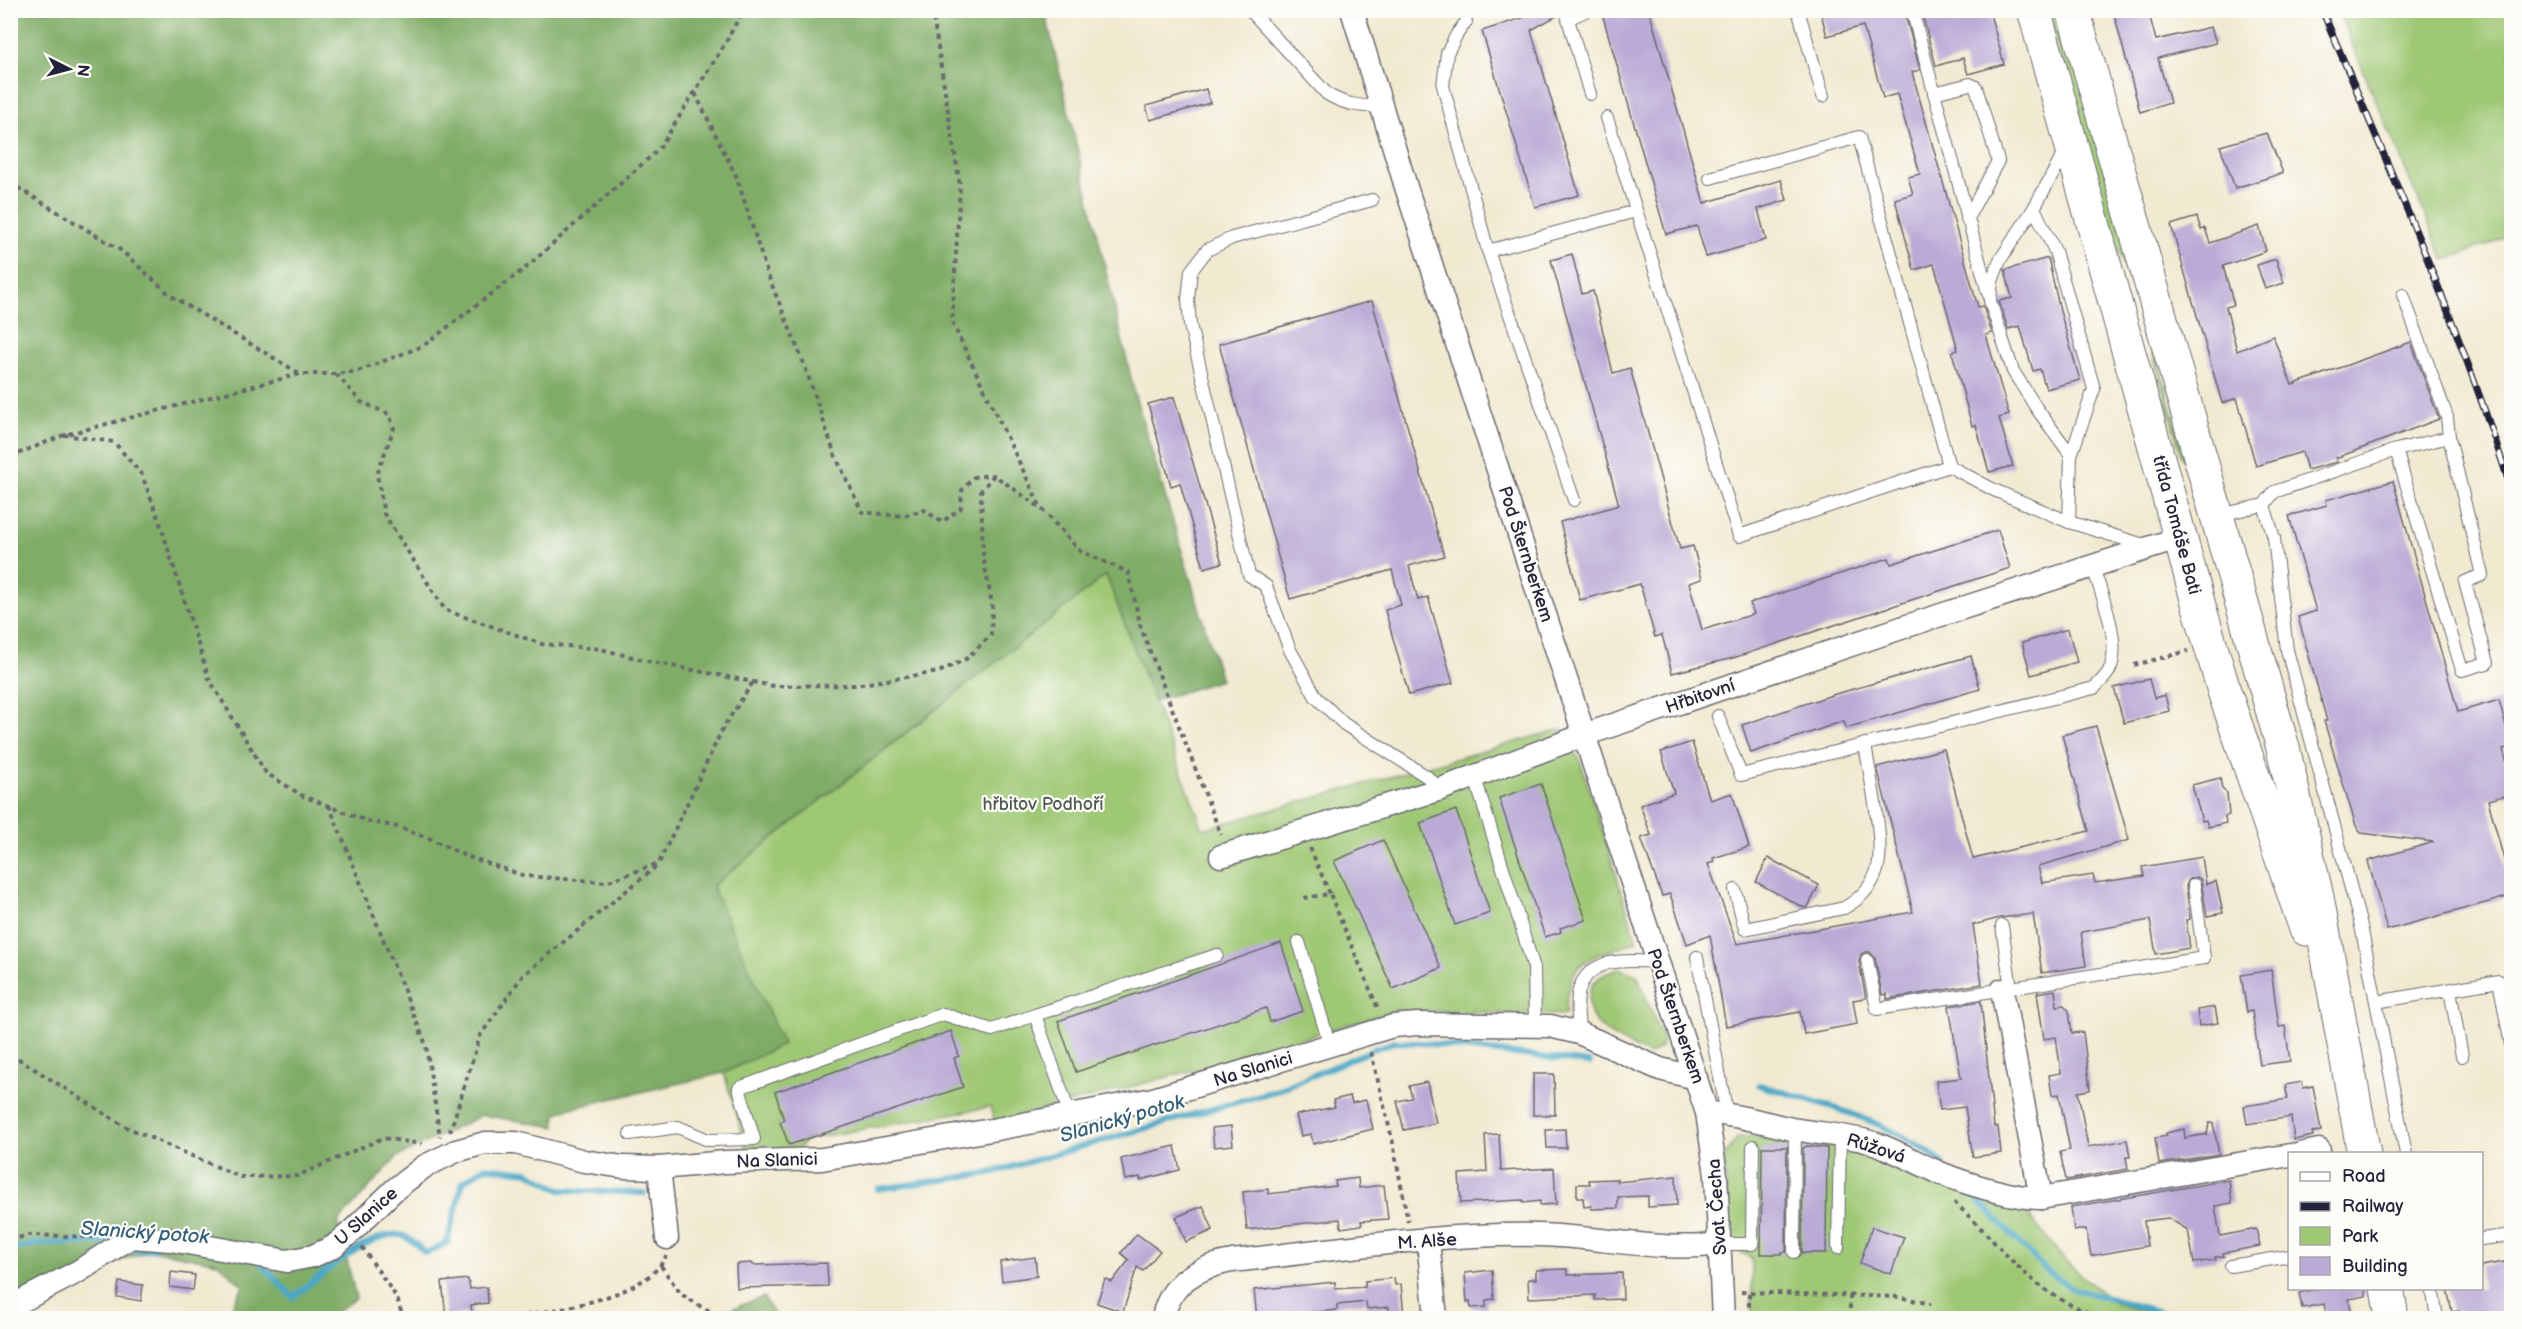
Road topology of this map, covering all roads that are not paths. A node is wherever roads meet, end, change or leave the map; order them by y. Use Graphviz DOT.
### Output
graph roads {
  1 [pos="1250,10"];
  2 [pos="1352,10"];
  3 [pos="1587,10"];
  4 [pos="1798,10"];
  5 [pos="1912,10"];
  6 [pos="2034,10"];
  7 [pos="2073,10"];
  8 [pos="1466,22"];
  9 [pos="1934,93"];
  10 [pos="1590,94"];
  11 [pos="1824,96"];
  12 [pos="1382,106"];
  13 [pos="1607,118"];
  14 [pos="2071,141"];
  15 [pos="1710,178"];
  16 [pos="1372,200"];
  17 [pos="2034,208"];
  18 [pos="1636,211"];
  19 [pos="1968,219"];
  20 [pos="1488,251"];
  21 [pos="2403,295"];
  22 [pos="1990,301"];
  23 [pos="2449,437"];
  24 [pos="2396,450"];
  25 [pos="2071,455"];
  26 [pos="1949,466"];
  27 [pos="1574,500"];
  28 [pos="2264,505"];
  29 [pos="2219,515"];
  30 [pos="2069,522"];
  31 [pos="2165,543"];
  32 [pos="2093,567"];
  33 [pos="1718,716"];
  34 [pos="1584,735"];
  35 [pos="1865,744"];
  36 [pos="1475,777"];
  37 [pos="1441,789"];
  38 [pos="1224,854"];
  39 [pos="2194,885"];
  40 [pos="1735,890"];
  41 [pos="2002,926"];
  42 [pos="1299,942"];
  43 [pos="1216,956"];
  44 [pos="1697,957"];
  45 [pos="1867,960"];
  46 [pos="1657,962"];
  47 [pos="2006,989"];
  48 [pos="2450,990"];
  49 [pos="2376,1002"];
  50 [pos="1035,1015"];
  51 [pos="1535,1026"];
  52 [pos="1579,1033"];
  53 [pos="2342,1033"];
  54 [pos="2511,1045"];
  55 [pos="1330,1046"];
  56 [pos="2462,1056"];
  57 [pos="1708,1100"];
  58 [pos="1070,1115"];
  59 [pos="1795,1129"];
  60 [pos="630,1134"];
  61 [pos="1840,1136"];
  62 [pos="1753,1146"];
  63 [pos="2364,1152"];
  64 [pos="2406,1152"];
  65 [pos="2288,1155"];
  66 [pos="659,1167"];
  67 [pos="2041,1198"];
  68 [pos="2511,1235"];
  69 [pos="667,1238"];
  70 [pos="2483,1239"];
  71 [pos="1428,1241"];
  72 [pos="1720,1245"];
  73 [pos="1838,1248"];
  74 [pos="1794,1252"];
  75 [pos="2288,1256"];
  76 [pos="2231,1266"];
  77 [pos="2387,1290"];
  78 [pos="2432,1290"];
  79 [pos="10,1307"];
  80 [pos="1163,1318"];
  81 [pos="1436,1318"];
  82 [pos="1724,1318"];
  83 [pos="2392,1318"];
  84 [pos="2437,1318"];
  1 -- 12 [label="lane"];
  2 -- 12 [label="street, Pod Šternberkem"];
  3 -- 10 [label="lane"];
  4 -- 11 [label="lane"];
  5 -- 9 [label="lane"];
  6 -- 14 [label="main road, třída Tomáše Bati"];
  7 -- 29 [label="main road, třída Tomáše Bati"];
  8 -- 20 [label="lane"];
  9 -- 19 [label="lane"];
  9 -- 19 [label="lane"];
  12 -- 34 [label="street, Pod Šternberkem"];
  13 -- 18 [label="lane"];
  14 -- 17 [label="lane"];
  14 -- 31 [label="main road, třída Tomáše Bati"];
  15 -- 26 [label="lane"];
  16 -- 37 [label="lane"];
  17 -- 22 [label="lane"];
  17 -- 25 [label="lane"];
  18 -- 20 [label="lane"];
  18 -- 26 [label="lane"];
  19 -- 22 [label="lane"];
  20 -- 27 [label="lane"];
  21 -- 23 [label="lane"];
  22 -- 25 [label="lane"];
  23 -- 24 [label="lane"];
  23 -- 24 [label="lane"];
  24 -- 28 [label="lane"];
  25 -- 30 [label="lane"];
  26 -- 30 [label="lane"];
  28 -- 29 [label="lane"];
  28 -- 49 [label="lane"];
  29 -- 31 [label="main road"];
  29 -- 53 [label="main road, třída Tomáše Bati"];
  30 -- 31 [label="lane"];
  31 -- 32 [label="street, Hřbitovní"];
  31 -- 53 [label="main road, třída Tomáše Bati"];
  32 -- 34 [label="street, Hřbitovní"];
  32 -- 35 [label="lane"];
  33 -- 35 [label="lane"];
  34 -- 36 [label="street, Hřbitovní"];
  34 -- 46 [label="street, Pod Šternberkem"];
  35 -- 40 [label="lane"];
  36 -- 37 [label="street, Hřbitovní"];
  36 -- 51 [label="lane"];
  37 -- 38 [label="street, Hřbitovní"];
  39 -- 47 [label="lane"];
  41 -- 47 [label="lane"];
  42 -- 55 [label="lane"];
  43 -- 50 [label="lane"];
  44 -- 57 [label="lane"];
  45 -- 47 [label="lane"];
  46 -- 52 [label="lane"];
  46 -- 57 [label="street, Pod Šternberkem"];
  47 -- 67 [label="street"];
  48 -- 49 [label="lane"];
  48 -- 54 [label="lane"];
  48 -- 56 [label="lane"];
  49 -- 64 [label="lane"];
  50 -- 58 [label="lane"];
  50 -- 60 [label="lane"];
  51 -- 52 [label="street, Na Slanici"];
  51 -- 55 [label="street, Na Slanici"];
  52 -- 57 [label="street, Na Slanici"];
  53 -- 63 [label="main road, třída Tomáše Bati"];
  55 -- 58 [label="street, Na Slanici"];
  57 -- 59 [label="street, Růžová"];
  57 -- 72 [label="street, Svat. Čecha"];
  58 -- 66 [label="street, Na Slanici"];
  59 -- 61 [label="street, Růžová"];
  59 -- 74 [label="lane"];
  61 -- 67 [label="street, Růžová"];
  61 -- 73 [label="lane"];
  62 -- 72 [label="lane"];
  65 -- 67 [label="street, Růžová"];
  66 -- 69 [label="street"];
  66 -- 79 [label="street, U Slanice"];
  68 -- 70 [label="lane"];
  71 -- 72 [label="street, M. Alše"];
  71 -- 80 [label="street, M. Alše"];
  71 -- 81 [label="street"];
  72 -- 82 [label="street, Svat. Čecha"];
  75 -- 76 [label="lane"];
  77 -- 83 [label="main road"];
  78 -- 84 [label="lane"];
}
